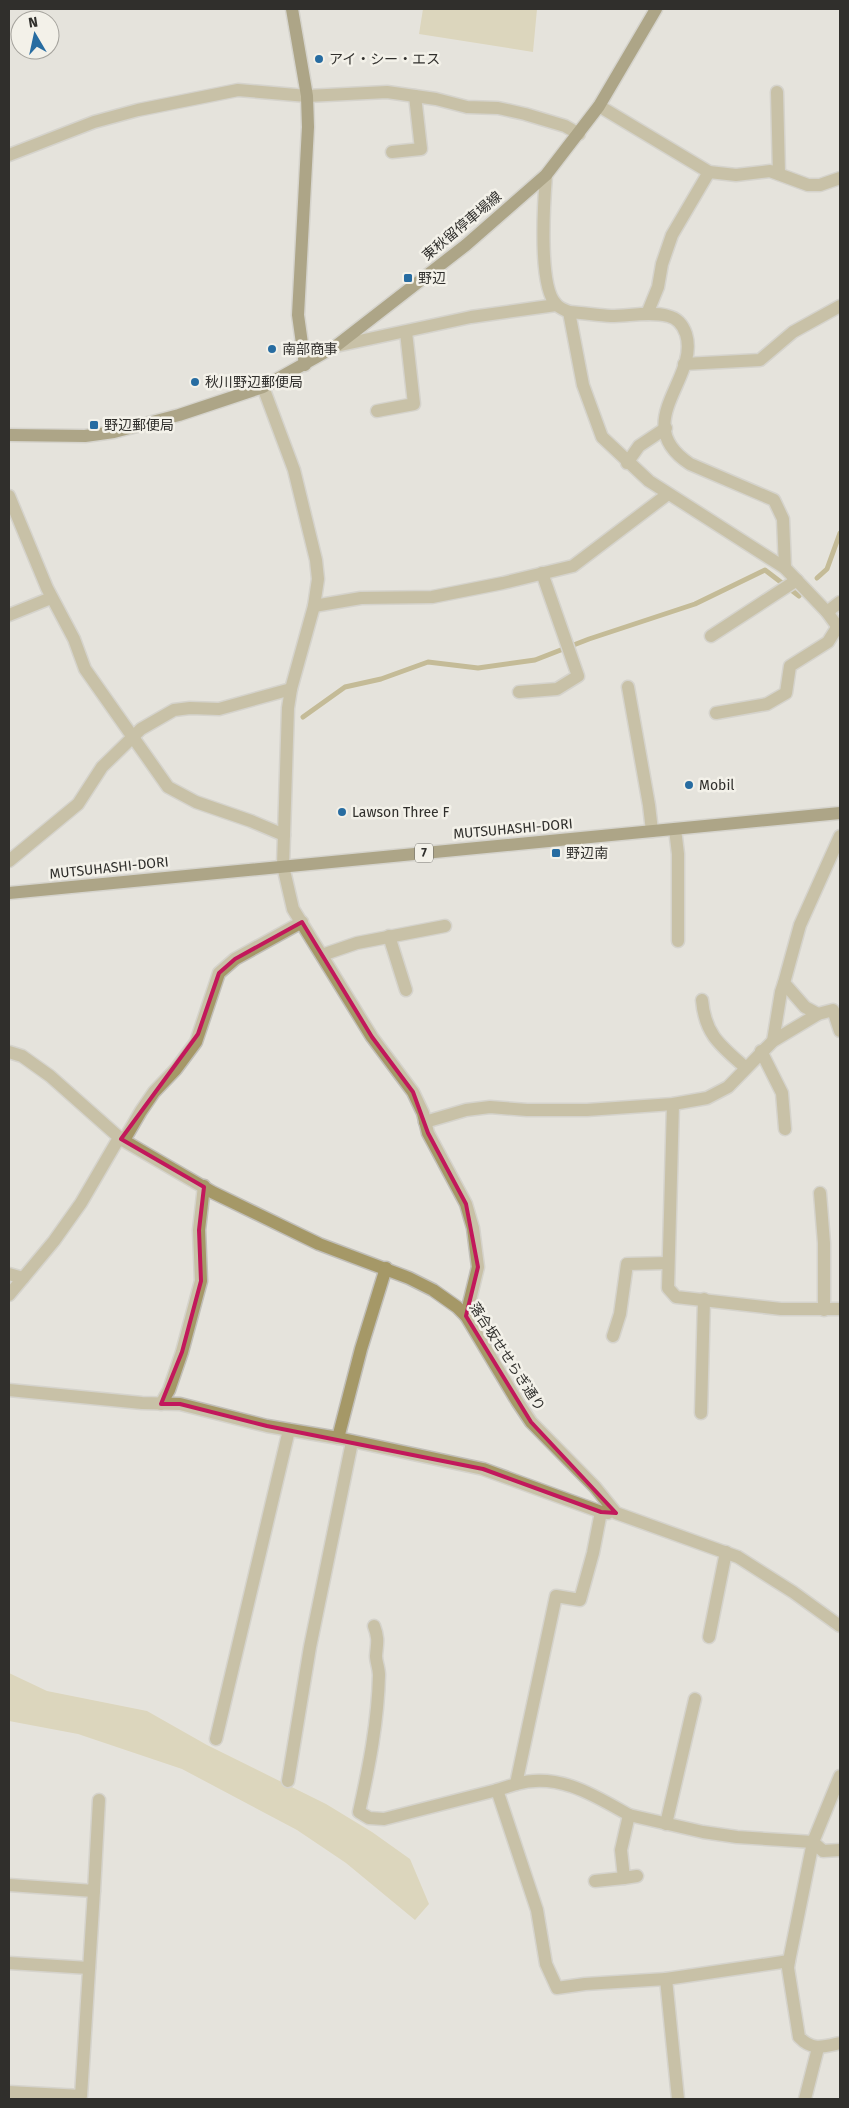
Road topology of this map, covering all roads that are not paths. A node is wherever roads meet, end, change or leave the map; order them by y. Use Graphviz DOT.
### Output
graph roads {
  1 [pos="292,9"];
  2 [pos="656,9"];
  3 [pos="777,92"];
  4 [pos="307,96"];
  5 [pos="415,96"];
  6 [pos="599,106"];
  7 [pos="579,134"];
  8 [pos="392,152"];
  9 [pos="9,155"];
  10 [pos="709,172"];
  11 [pos="779,174"];
  12 [pos="546,175"];
  13 [pos="840,178"];
  14 [pos="556,305"];
  15 [pos="840,306"];
  16 [pos="569,312"];
  17 [pos="647,314"];
  18 [pos="406,332"];
  19 [pos="336,346"];
  20 [pos="684,364"];
  21 [pos="305,365"];
  22 [pos="263,387"];
  23 [pos="378,411"];
  24 [pos="666,428"];
  25 [pos="9,435"];
  26 [pos="627,463"];
  27 [pos="668,494"];
  28 [pos="9,496"];
  29 [pos="785,568"];
  30 [pos="542,573"];
  31 [pos="795,581"];
  32 [pos="51,598"];
  33 [pos="840,602"];
  34 [pos="314,606"];
  35 [pos="827,612"];
  36 [pos="9,615"];
  37 [pos="839,628"];
  38 [pos="711,636"];
  39 [pos="628,687"];
  40 [pos="291,689"];
  41 [pos="519,692"];
  42 [pos="716,713"];
  43 [pos="132,737"];
  44 [pos="840,813"];
  45 [pos="675,829"];
  46 [pos="652,831"];
  47 [pos="284,836"];
  48 [pos="840,836"];
  49 [pos="9,861"];
  50 [pos="283,866"];
  51 [pos="9,893"];
  52 [pos="302,922"];
  53 [pos="445,926"];
  54 [pos="389,936"];
  55 [pos="678,941"];
  56 [pos="322,955"];
  57 [pos="784,983"];
  58 [pos="406,990"];
  59 [pos="702,1000"];
  60 [pos="837,1008"];
  61 [pos="818,1014"];
  62 [pos="840,1031"];
  63 [pos="773,1041"];
  64 [pos="761,1051"];
  65 [pos="9,1052"];
  66 [pos="746,1068"];
  67 [pos="673,1104"];
  68 [pos="425,1122"];
  69 [pos="784,1129"];
  70 [pos="121,1139"];
  71 [pos="204,1186"];
  72 [pos="820,1193"];
  73 [pos="668,1262"];
  74 [pos="386,1268"];
  75 [pos="9,1274"];
  76 [pos="23,1278"];
  77 [pos="9,1295"];
  78 [pos="704,1299"];
  79 [pos="840,1309"];
  80 [pos="824,1310"];
  81 [pos="466,1316"];
  82 [pos="613,1336"];
  83 [pos="9,1390"];
  84 [pos="160,1404"];
  85 [pos="701,1413"];
  86 [pos="289,1430"];
  87 [pos="338,1438"];
  88 [pos="352,1442"];
  89 [pos="602,1512"];
  90 [pos="616,1513"];
  91 [pos="726,1552"];
  92 [pos="374,1626"];
  93 [pos="840,1626"];
  94 [pos="709,1637"];
  95 [pos="695,1699"];
  96 [pos="216,1739"];
  97 [pos="840,1776"];
  98 [pos="288,1781"];
  99 [pos="516,1784"];
  100 [pos="497,1790"];
  101 [pos="99,1800"];
  102 [pos="629,1815"];
  103 [pos="666,1824"];
  104 [pos="814,1842"];
  105 [pos="840,1850"];
  106 [pos="638,1876"];
  107 [pos="624,1878"];
  108 [pos="595,1881"];
  109 [pos="9,1885"];
  110 [pos="94,1891"];
  111 [pos="788,1961"];
  112 [pos="9,1963"];
  113 [pos="89,1968"];
  114 [pos="666,1979"];
  115 [pos="840,2042"];
  116 [pos="818,2048"];
  117 [pos="9,2092"];
  118 [pos="678,2099"];
  119 [pos="806,2099"];
  1 -- 4 [label="main road"];
  2 -- 6 [label="main road, 東秋留停車場線"];
  3 -- 11 [label="street"];
  4 -- 5 [label="street"];
  4 -- 9 [label="street"];
  4 -- 21 [label="main road"];
  5 -- 7 [label="street"];
  5 -- 8 [label="street"];
  6 -- 7 [label="main road, 東秋留停車場線"];
  6 -- 10 [label="street"];
  7 -- 12 [label="main road, 東秋留停車場線"];
  10 -- 11 [label="street"];
  10 -- 17 [label="street"];
  11 -- 13 [label="street"];
  12 -- 14 [label="street"];
  12 -- 19 [label="main road, 東秋留停車場線"];
  14 -- 16 [label="street"];
  14 -- 18 [label="street"];
  15 -- 20 [label="street"];
  16 -- 17 [label="street"];
  16 -- 26 [label="street"];
  17 -- 20 [label="street"];
  18 -- 19 [label="street"];
  18 -- 23 [label="street"];
  19 -- 21 [label="main road, 東秋留停車場線"];
  20 -- 24 [label="street"];
  21 -- 22 [label="main road, 東秋留停車場線"];
  22 -- 25 [label="main road, 東秋留停車場線"];
  22 -- 34 [label="street"];
  24 -- 26 [label="street"];
  24 -- 29 [label="street"];
  26 -- 27 [label="street"];
  27 -- 29 [label="street"];
  27 -- 30 [label="street"];
  28 -- 32 [label="street"];
  29 -- 31 [label="street"];
  30 -- 34 [label="street"];
  30 -- 41 [label="street"];
  31 -- 35 [label="street"];
  31 -- 38 [label="street"];
  32 -- 36 [label="street"];
  32 -- 43 [label="street"];
  33 -- 35 [label="street"];
  34 -- 40 [label="street"];
  35 -- 37 [label="street"];
  37 -- 42 [label="street"];
  39 -- 46 [label="street"];
  40 -- 43 [label="street"];
  40 -- 47 [label="street"];
  43 -- 47 [label="street"];
  43 -- 49 [label="street"];
  44 -- 45 [label="main road, MUTSUHASHI-DORI / 7"];
  45 -- 46 [label="main road, MUTSUHASHI-DORI / 7"];
  45 -- 55 [label="street"];
  46 -- 50 [label="main road, MUTSUHASHI-DORI / 7"];
  47 -- 50 [label="street"];
  48 -- 57 [label="street"];
  50 -- 51 [label="main road, MUTSUHASHI-DORI / 7"];
  50 -- 52 [label="street"];
  52 -- 56 [label="street"];
  52 -- 70 [label="street"];
  53 -- 54 [label="street"];
  54 -- 56 [label="street"];
  54 -- 58 [label="street"];
  56 -- 68 [label="street"];
  57 -- 61 [label="street"];
  57 -- 63 [label="street"];
  59 -- 66 [label="street"];
  60 -- 61 [label="street"];
  60 -- 62 [label="street"];
  61 -- 63 [label="street"];
  63 -- 64 [label="street"];
  64 -- 66 [label="street"];
  64 -- 69 [label="street"];
  65 -- 70 [label="street, 落合坂せせらぎ通り"];
  66 -- 67 [label="street"];
  67 -- 68 [label="street"];
  67 -- 73 [label="street"];
  68 -- 81 [label="street"];
  70 -- 71 [label="street, 落合坂せせらぎ通り"];
  70 -- 76 [label="street"];
  71 -- 74 [label="street, 落合坂せせらぎ通り"];
  71 -- 84 [label="street"];
  72 -- 80 [label="street"];
  73 -- 78 [label="street"];
  73 -- 82 [label="street"];
  74 -- 81 [label="street, 落合坂せせらぎ通り"];
  74 -- 87 [label="street"];
  75 -- 76 [label="street"];
  76 -- 77 [label="street"];
  78 -- 80 [label="street"];
  78 -- 85 [label="street"];
  79 -- 80 [label="street"];
  81 -- 90 [label="street, 落合坂せせらぎ通り"];
  83 -- 84 [label="street"];
  84 -- 86 [label="street"];
  86 -- 87 [label="street"];
  86 -- 96 [label="street"];
  87 -- 88 [label="street"];
  88 -- 89 [label="street"];
  88 -- 98 [label="street"];
  89 -- 90 [label="street"];
  89 -- 99 [label="street"];
  90 -- 91 [label="street"];
  91 -- 93 [label="street"];
  91 -- 94 [label="street"];
  92 -- 100 [label="street"];
  95 -- 103 [label="street"];
  97 -- 104 [label="street"];
  99 -- 100 [label="street"];
  99 -- 102 [label="street"];
  100 -- 114 [label="street"];
  101 -- 110 [label="street"];
  102 -- 103 [label="street"];
  102 -- 107 [label="street"];
  103 -- 104 [label="street"];
  104 -- 105 [label="street"];
  104 -- 111 [label="street"];
  106 -- 107 [label="street"];
  107 -- 108 [label="street"];
  109 -- 110 [label="street"];
  110 -- 113 [label="street"];
  111 -- 114 [label="street"];
  111 -- 116 [label="street"];
  112 -- 113 [label="street"];
  113 -- 117 [label="street"];
  114 -- 118 [label="street"];
  115 -- 116 [label="street"];
  116 -- 119 [label="street"];
}
